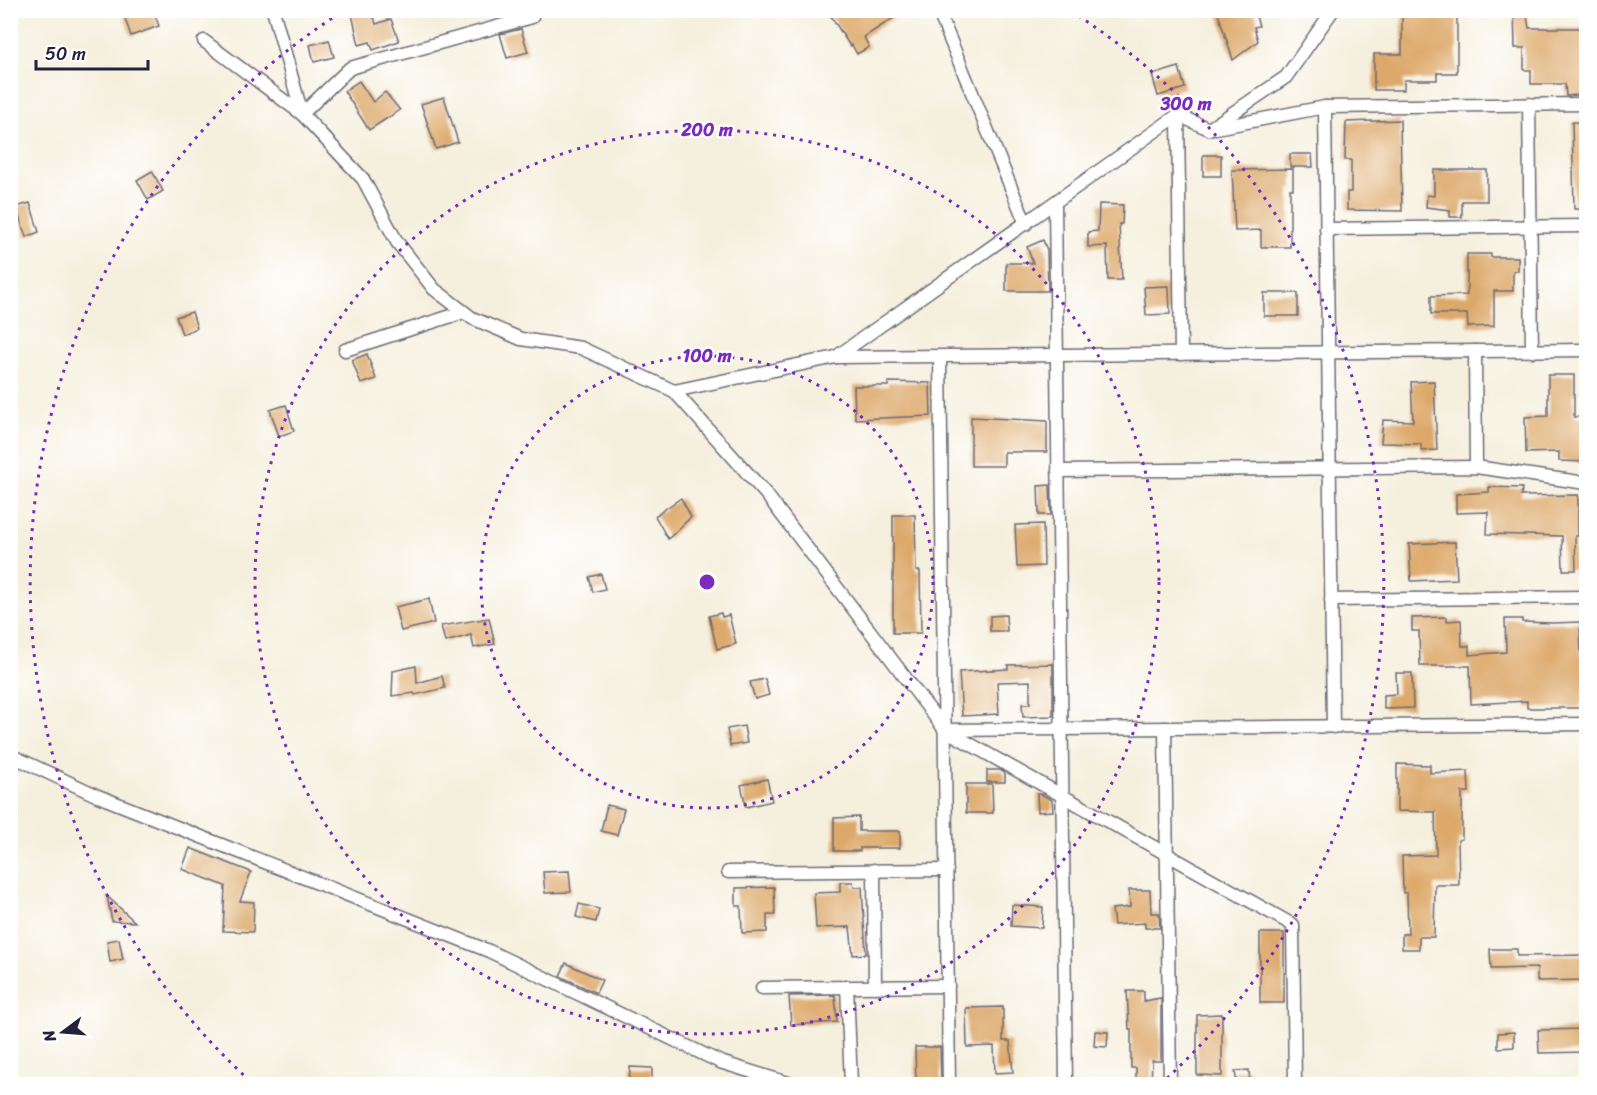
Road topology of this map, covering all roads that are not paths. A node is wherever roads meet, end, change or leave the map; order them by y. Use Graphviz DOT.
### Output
graph roads {
  1 [pos="273,10"];
  2 [pos="530,10"];
  3 [pos="938,10"];
  4 [pos="1333,10"];
  5 [pos="204,41"];
  6 [pos="1529,104"];
  7 [pos="1587,104"];
  8 [pos="1325,106"];
  9 [pos="302,114"];
  10 [pos="1178,115"];
  11 [pos="1209,129"];
  12 [pos="1055,204"];
  13 [pos="1026,224"];
  14 [pos="1587,226"];
  15 [pos="1530,227"];
  16 [pos="1326,229"];
  17 [pos="464,312"];
  18 [pos="345,350"];
  19 [pos="1587,350"];
  20 [pos="1475,351"];
  21 [pos="1532,351"];
  22 [pos="1328,353"];
  23 [pos="1181,354"];
  24 [pos="1057,356"];
  25 [pos="836,357"];
  26 [pos="940,357"];
  27 [pos="674,391"];
  28 [pos="1476,467"];
  29 [pos="1329,469"];
  30 [pos="1058,471"];
  31 [pos="1587,483"];
  32 [pos="1587,597"];
  33 [pos="1331,600"];
  34 [pos="1587,724"];
  35 [pos="1333,727"];
  36 [pos="1165,728"];
  37 [pos="1062,729"];
  38 [pos="945,730"];
  39 [pos="10,755"];
  40 [pos="1062,797"];
  41 [pos="1167,855"];
  42 [pos="874,870"];
  43 [pos="947,870"];
  44 [pos="728,872"];
  45 [pos="948,986"];
  46 [pos="847,987"];
  47 [pos="876,987"];
  48 [pos="762,988"];
  49 [pos="759,1080"];
  50 [pos="791,1084"];
  51 [pos="851,1084"];
  52 [pos="950,1084"];
  53 [pos="1066,1084"];
  54 [pos="1170,1084"];
  55 [pos="1295,1084"];
  1 -- 9 [label="street"];
  2 -- 9 [label="street"];
  3 -- 13 [label="street"];
  4 -- 11 [label="street"];
  5 -- 9 [label="street"];
  6 -- 7 [label="street"];
  6 -- 8 [label="street"];
  6 -- 15 [label="street"];
  8 -- 11 [label="street"];
  8 -- 16 [label="street"];
  9 -- 17 [label="street"];
  10 -- 11 [label="street"];
  10 -- 12 [label="street"];
  10 -- 23 [label="street"];
  12 -- 13 [label="street"];
  12 -- 24 [label="street"];
  13 -- 25 [label="street"];
  14 -- 15 [label="street"];
  15 -- 16 [label="street"];
  15 -- 21 [label="street"];
  16 -- 22 [label="street"];
  17 -- 18 [label="street"];
  17 -- 27 [label="street"];
  19 -- 21 [label="street"];
  20 -- 21 [label="street"];
  20 -- 22 [label="street"];
  20 -- 28 [label="street"];
  22 -- 23 [label="street"];
  22 -- 29 [label="street"];
  23 -- 24 [label="street"];
  24 -- 26 [label="street"];
  24 -- 30 [label="street"];
  25 -- 26 [label="street"];
  25 -- 27 [label="street"];
  26 -- 38 [label="street"];
  27 -- 38 [label="street"];
  28 -- 29 [label="street"];
  28 -- 31 [label="street"];
  29 -- 30 [label="street"];
  29 -- 33 [label="street"];
  30 -- 37 [label="street"];
  32 -- 33 [label="street"];
  33 -- 35 [label="street"];
  34 -- 35 [label="street"];
  35 -- 36 [label="street"];
  36 -- 37 [label="street"];
  36 -- 41 [label="street"];
  37 -- 38 [label="street"];
  37 -- 40 [label="street"];
  38 -- 40 [label="street"];
  38 -- 43 [label="street"];
  39 -- 49 [label="street"];
  40 -- 41 [label="street"];
  40 -- 53 [label="street"];
  41 -- 54 [label="street"];
  41 -- 55 [label="street"];
  42 -- 43 [label="street"];
  42 -- 44 [label="street"];
  42 -- 47 [label="street"];
  43 -- 45 [label="street"];
  45 -- 47 [label="street"];
  45 -- 52 [label="street"];
  46 -- 47 [label="street"];
  46 -- 48 [label="street"];
  46 -- 51 [label="street"];
  49 -- 50 [label="street"];
}
